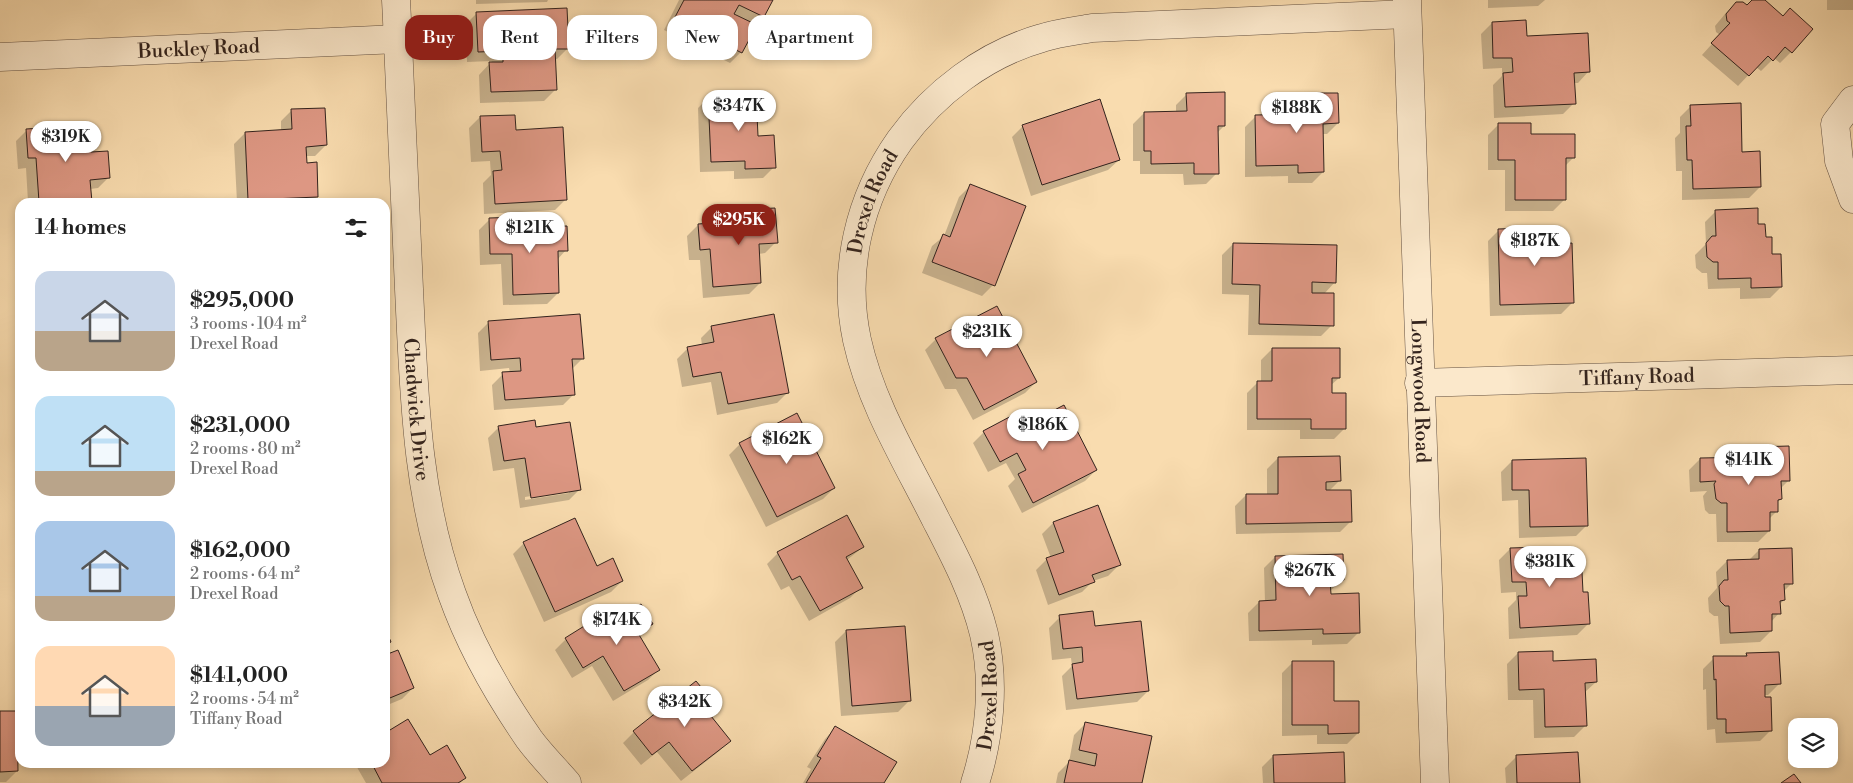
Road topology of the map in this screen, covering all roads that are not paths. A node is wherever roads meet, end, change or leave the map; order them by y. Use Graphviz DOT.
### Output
graph roads {
  1 [pos="396,0"];
  2 [pos="1407,7"];
  3 [pos="398,40"];
  4 [pos="0,57"];
  5 [pos="1853,100"];
  6 [pos="1853,199"];
  7 [pos="1853,370"];
  8 [pos="1419,382"];
  9 [pos="567,783"];
  10 [pos="975,783"];
  11 [pos="1435,783"];
  1 -- 3 [label="street, Chadwick Drive"];
  2 -- 8 [label="street, Longwood Road"];
  2 -- 10 [label="street, Drexel Road"];
  3 -- 4 [label="street, Buckley Road"];
  3 -- 9 [label="street, Chadwick Drive"];
  5 -- 6 [label="street"];
  7 -- 8 [label="street, Tiffany Road"];
  8 -- 11 [label="street, Longwood Road"];
}
